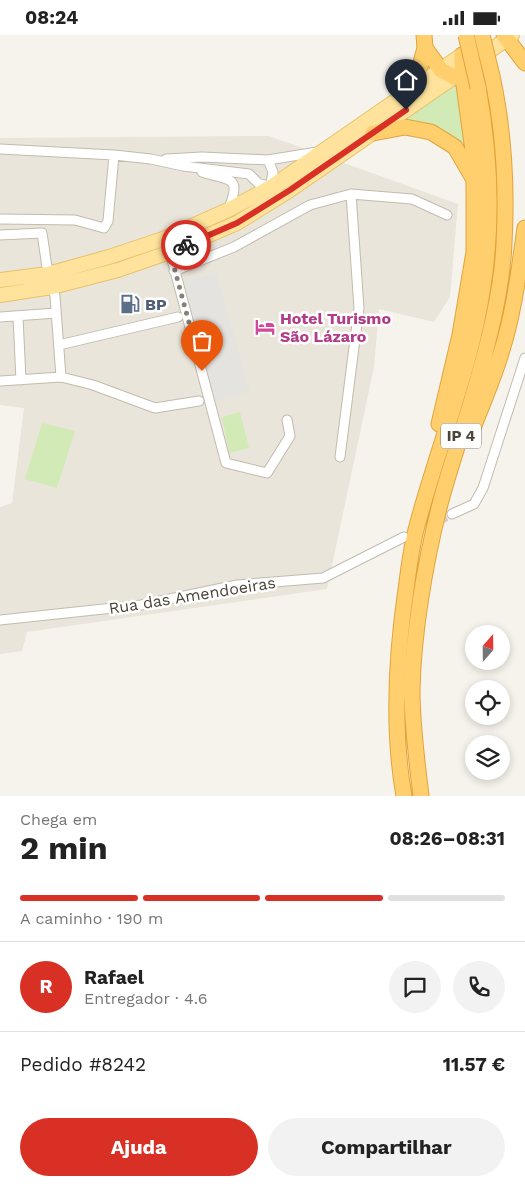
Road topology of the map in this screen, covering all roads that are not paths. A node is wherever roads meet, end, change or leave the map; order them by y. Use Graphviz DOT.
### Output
graph roads {
  1 [pos="466,35"];
  2 [pos="482,35"];
  3 [pos="490,35"];
  4 [pos="508,36"];
  5 [pos="424,41"];
  6 [pos="462,55"];
  7 [pos="525,63"];
  8 [pos="452,72"];
  9 [pos="414,88"];
  10 [pos="373,133"];
  11 [pos="0,149"];
  12 [pos="320,152"];
  13 [pos="114,155"];
  14 [pos="151,159"];
  15 [pos="268,160"];
  16 [pos="183,166"];
  17 [pos="475,182"];
  18 [pos="271,187"];
  19 [pos="290,190"];
  20 [pos="351,194"];
  21 [pos="228,210"];
  22 [pos="447,215"];
  23 [pos="0,219"];
  24 [pos="237,223"];
  25 [pos="525,228"];
  26 [pos="0,235"];
  27 [pos="170,252"];
  28 [pos="174,271"];
  29 [pos="0,280"];
  30 [pos="50,280"];
  31 [pos="0,295"];
  32 [pos="56,313"];
  33 [pos="0,317"];
  34 [pos="18,317"];
  35 [pos="178,317"];
  36 [pos="59,345"];
  37 [pos="525,358"];
  38 [pos="61,377"];
  39 [pos="21,380"];
  40 [pos="0,381"];
  41 [pos="199,401"];
  42 [pos="287,420"];
  43 [pos="340,457"];
  44 [pos="446,511"];
  45 [pos="416,527"];
  46 [pos="404,537"];
  47 [pos="0,620"];
  48 [pos="404,796"];
  49 [pos="421,796"];
  1 -- 45 [label="highway, IP 4, bridge"];
  2 -- 44 [label="highway, IP 4, bridge"];
  3 -- 6 [label="main road"];
  4 -- 7 [label="highway"];
  4 -- 8 [label="main road"];
  5 -- 8 [label="highway"];
  5 -- 9 [label="highway"];
  6 -- 8 [label="highway"];
  6 -- 8 [label="main road"];
  8 -- 9 [label="main road"];
  8 -- 10 [label="main road"];
  8 -- 17 [label="highway"];
  9 -- 12 [label="main road"];
  10 -- 17 [label="highway"];
  10 -- 19 [label="main road"];
  11 -- 13 [label="street"];
  12 -- 15 [label="street"];
  12 -- 18 [label="main road"];
  13 -- 14 [label="street"];
  13 -- 23 [label="street"];
  14 -- 15 [label="street"];
  14 -- 16 [label="street"];
  15 -- 18 [label="street"];
  16 -- 18 [label="street"];
  16 -- 21 [label="street"];
  17 -- 45 [label="highway"];
  18 -- 19 [label="street"];
  18 -- 21 [label="main road"];
  18 -- 24 [label="street"];
  19 -- 24 [label="main road"];
  20 -- 22 [label="street"];
  20 -- 28 [label="street"];
  20 -- 43 [label="street"];
  21 -- 30 [label="main road"];
  24 -- 27 [label="main road"];
  25 -- 44 [label="highway"];
  26 -- 30 [label="street"];
  27 -- 28 [label="street"];
  27 -- 30 [label="main road"];
  28 -- 42 [label="street"];
  29 -- 30 [label="main road"];
  30 -- 31 [label="main road"];
  30 -- 32 [label="street"];
  32 -- 34 [label="street"];
  32 -- 36 [label="street"];
  33 -- 34 [label="street"];
  34 -- 39 [label="street"];
  35 -- 36 [label="street"];
  36 -- 38 [label="street"];
  37 -- 44 [label="street"];
  38 -- 39 [label="street"];
  38 -- 41 [label="street"];
  39 -- 40 [label="street"];
  44 -- 49 [label="highway, IP 4"];
  45 -- 48 [label="highway, IP 4"];
  46 -- 47 [label="street, Rua das Amendoeiras"];
}
